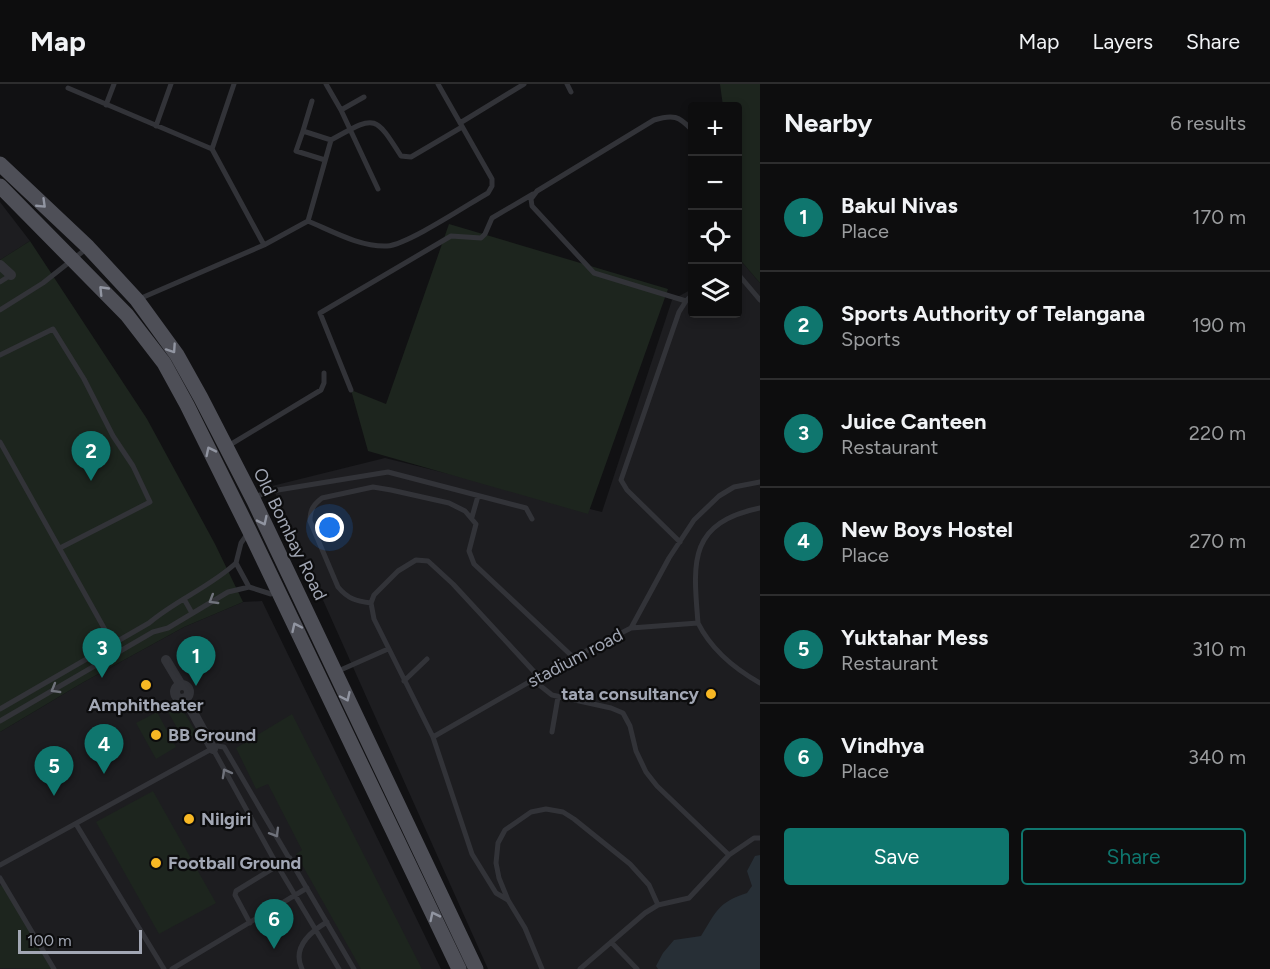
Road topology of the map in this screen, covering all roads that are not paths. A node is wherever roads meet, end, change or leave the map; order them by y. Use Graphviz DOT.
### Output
graph roads {
  1 [pos="114,84"];
  2 [pos="171,84"];
  3 [pos="234,84"];
  4 [pos="326,84"];
  5 [pos="438,84"];
  6 [pos="524,84"];
  7 [pos="567,84"];
  8 [pos="68,88"];
  9 [pos="571,92"];
  10 [pos="364,97"];
  11 [pos="312,101"];
  12 [pos="106,105"];
  13 [pos="341,110"];
  14 [pos="461,125"];
  15 [pos="688,125"];
  16 [pos="156,126"];
  17 [pos="350,130"];
  18 [pos="303,131"];
  19 [pos="332,140"];
  20 [pos="212,149"];
  21 [pos="326,160"];
  22 [pos="0,164"];
  23 [pos="0,186"];
  24 [pos="378,189"];
  25 [pos="537,191"];
  26 [pos="308,221"];
  27 [pos="264,245"];
  28 [pos="88,248"];
  29 [pos="74,259"];
  30 [pos="0,264"];
  31 [pos="11,275"];
  32 [pos="742,279"];
  33 [pos="0,282"];
  34 [pos="137,300"];
  35 [pos="760,300"];
  36 [pos="686,301"];
  37 [pos="0,310"];
  38 [pos="0,355"];
  39 [pos="324,373"];
  40 [pos="351,390"];
  41 [pos="0,442"];
  42 [pos="226,447"];
  43 [pos="760,482"];
  44 [pos="478,496"];
  45 [pos="252,497"];
  46 [pos="760,508"];
  47 [pos="472,517"];
  48 [pos="532,519"];
  49 [pos="249,530"];
  50 [pos="680,542"];
  51 [pos="60,548"];
  52 [pos="279,554"];
  53 [pos="264,560"];
  54 [pos="236,563"];
  55 [pos="249,587"];
  56 [pos="279,591"];
  57 [pos="184,599"];
  58 [pos="371,603"];
  59 [pos="192,613"];
  60 [pos="155,618"];
  61 [pos="698,622"];
  62 [pos="631,628"];
  63 [pos="162,630"];
  64 [pos="113,644"];
  65 [pos="388,649"];
  66 [pos="118,653"];
  67 [pos="574,658"];
  68 [pos="427,659"];
  69 [pos="166,660"];
  70 [pos="335,672"];
  71 [pos="536,678"];
  72 [pos="404,681"];
  73 [pos="760,683"];
  74 [pos="558,697"];
  75 [pos="0,709"];
  76 [pos="0,721"];
  77 [pos="552,732"];
  78 [pos="433,737"];
  79 [pos="213,749"];
  80 [pos="76,824"];
  81 [pos="760,838"];
  82 [pos="729,855"];
  83 [pos="290,858"];
  84 [pos="0,865"];
  85 [pos="277,865"];
  86 [pos="0,878"];
  87 [pos="307,888"];
  88 [pos="295,896"];
  89 [pos="507,900"];
  90 [pos="658,905"];
  91 [pos="327,922"];
  92 [pos="250,923"];
  93 [pos="315,929"];
  94 [pos="611,942"];
  95 [pos="54,969"];
  96 [pos="164,969"];
  97 [pos="173,969"];
  98 [pos="302,969"];
  99 [pos="339,969"];
  100 [pos="354,969"];
  101 [pos="459,969"];
  102 [pos="476,969"];
  103 [pos="542,969"];
  104 [pos="580,969"];
  105 [pos="637,969"];
  1 -- 12 [label="lane"];
  2 -- 16 [label="lane"];
  3 -- 20 [label="lane"];
  4 -- 13 [label="lane"];
  5 -- 14 [label="lane"];
  6 -- 14 [label="lane"];
  7 -- 9 [label="lane"];
  8 -- 12 [label="lane"];
  10 -- 13 [label="lane"];
  11 -- 18 [label="lane"];
  12 -- 16 [label="lane"];
  13 -- 17 [label="lane"];
  14 -- 17 [label="lane"];
  14 -- 26 [label="lane"];
  15 -- 25 [label="lane"];
  16 -- 20 [label="lane"];
  17 -- 19 [label="lane"];
  17 -- 24 [label="lane"];
  18 -- 19 [label="lane"];
  18 -- 21 [label="lane"];
  19 -- 21 [label="lane"];
  20 -- 27 [label="lane"];
  21 -- 26 [label="lane"];
  22 -- 28 [label="main road, Old Bombay Road, one-way"];
  23 -- 29 [label="main road, Old Bombay Road"];
  25 -- 36 [label="lane"];
  25 -- 40 [label="lane"];
  26 -- 27 [label="lane"];
  27 -- 34 [label="lane"];
  28 -- 29 [label="lane"];
  28 -- 34 [label="main road, Old Bombay Road"];
  29 -- 37 [label="lane"];
  49 -- 29 [label="main road, Old Bombay Road, one-way"];
  30 -- 31 [label="street"];
  31 -- 33 [label="lane"];
  32 -- 35 [label="lane"];
  34 -- 42 [label="main road, Old Bombay Road, one-way"];
  36 -- 50 [label="lane"];
  38 -- 51 [label="lane"];
  39 -- 42 [label="lane"];
  41 -- 51 [label="lane"];
  42 -- 45 [label="main road, Old Bombay Road"];
  43 -- 50 [label="lane, stadium road"];
  44 -- 45 [label="lane"];
  44 -- 47 [label="lane"];
  44 -- 48 [label="lane"];
  45 -- 52 [label="main road, Old Bombay Road, one-way"];
  46 -- 61 [label="lane"];
  47 -- 58 [label="lane"];
  47 -- 67 [label="lane"];
  49 -- 53 [label="main road, Old Bombay Road"];
  49 -- 54 [label="lane"];
  50 -- 62 [label="lane, stadium road"];
  51 -- 64 [label="lane"];
  52 -- 53 [label="main road"];
  52 -- 70 [label="main road, Old Bombay Road"];
  53 -- 56 [label="main road, Old Bombay Road"];
  54 -- 55 [label="lane"];
  54 -- 57 [label="lane"];
  55 -- 56 [label="lane"];
  55 -- 59 [label="lane, one-way"];
  101 -- 56 [label="main road, Old Bombay Road, one-way"];
  57 -- 59 [label="lane"];
  57 -- 60 [label="lane"];
  58 -- 65 [label="lane"];
  58 -- 71 [label="lane"];
  59 -- 63 [label="lane"];
  60 -- 63 [label="lane"];
  60 -- 64 [label="lane"];
  61 -- 62 [label="lane"];
  61 -- 73 [label="lane"];
  62 -- 67 [label="lane, stadium road"];
  63 -- 66 [label="lane"];
  64 -- 66 [label="lane"];
  64 -- 75 [label="lane"];
  65 -- 70 [label="lane"];
  65 -- 72 [label="lane"];
  66 -- 76 [label="lane, one-way"];
  67 -- 71 [label="lane, stadium road"];
  68 -- 72 [label="lane"];
  69 -- 79 [label="street"];
  70 -- 102 [label="main road, Old Bombay Road, one-way"];
  71 -- 74 [label="lane"];
  71 -- 78 [label="lane, stadium road"];
  72 -- 78 [label="lane"];
  74 -- 77 [label="lane"];
  74 -- 82 [label="lane"];
  78 -- 89 [label="lane"];
  79 -- 80 [label="lane"];
  79 -- 83 [label="lane, one-way"];
  85 -- 79 [label="lane, one-way"];
  80 -- 84 [label="lane"];
  80 -- 96 [label="lane"];
  81 -- 82 [label="lane"];
  82 -- 90 [label="lane"];
  83 -- 85 [label="lane"];
  83 -- 87 [label="lane"];
  85 -- 88 [label="lane"];
  85 -- 92 [label="lane"];
  86 -- 95 [label="lane"];
  87 -- 88 [label="lane"];
  87 -- 91 [label="lane"];
  88 -- 92 [label="lane"];
  88 -- 93 [label="lane"];
  89 -- 90 [label="lane"];
  89 -- 103 [label="lane"];
  90 -- 94 [label="lane"];
  91 -- 93 [label="lane"];
  91 -- 100 [label="lane"];
  92 -- 97 [label="lane"];
  93 -- 98 [label="lane"];
  93 -- 99 [label="lane"];
  94 -- 104 [label="lane"];
  94 -- 105 [label="lane"];
}
